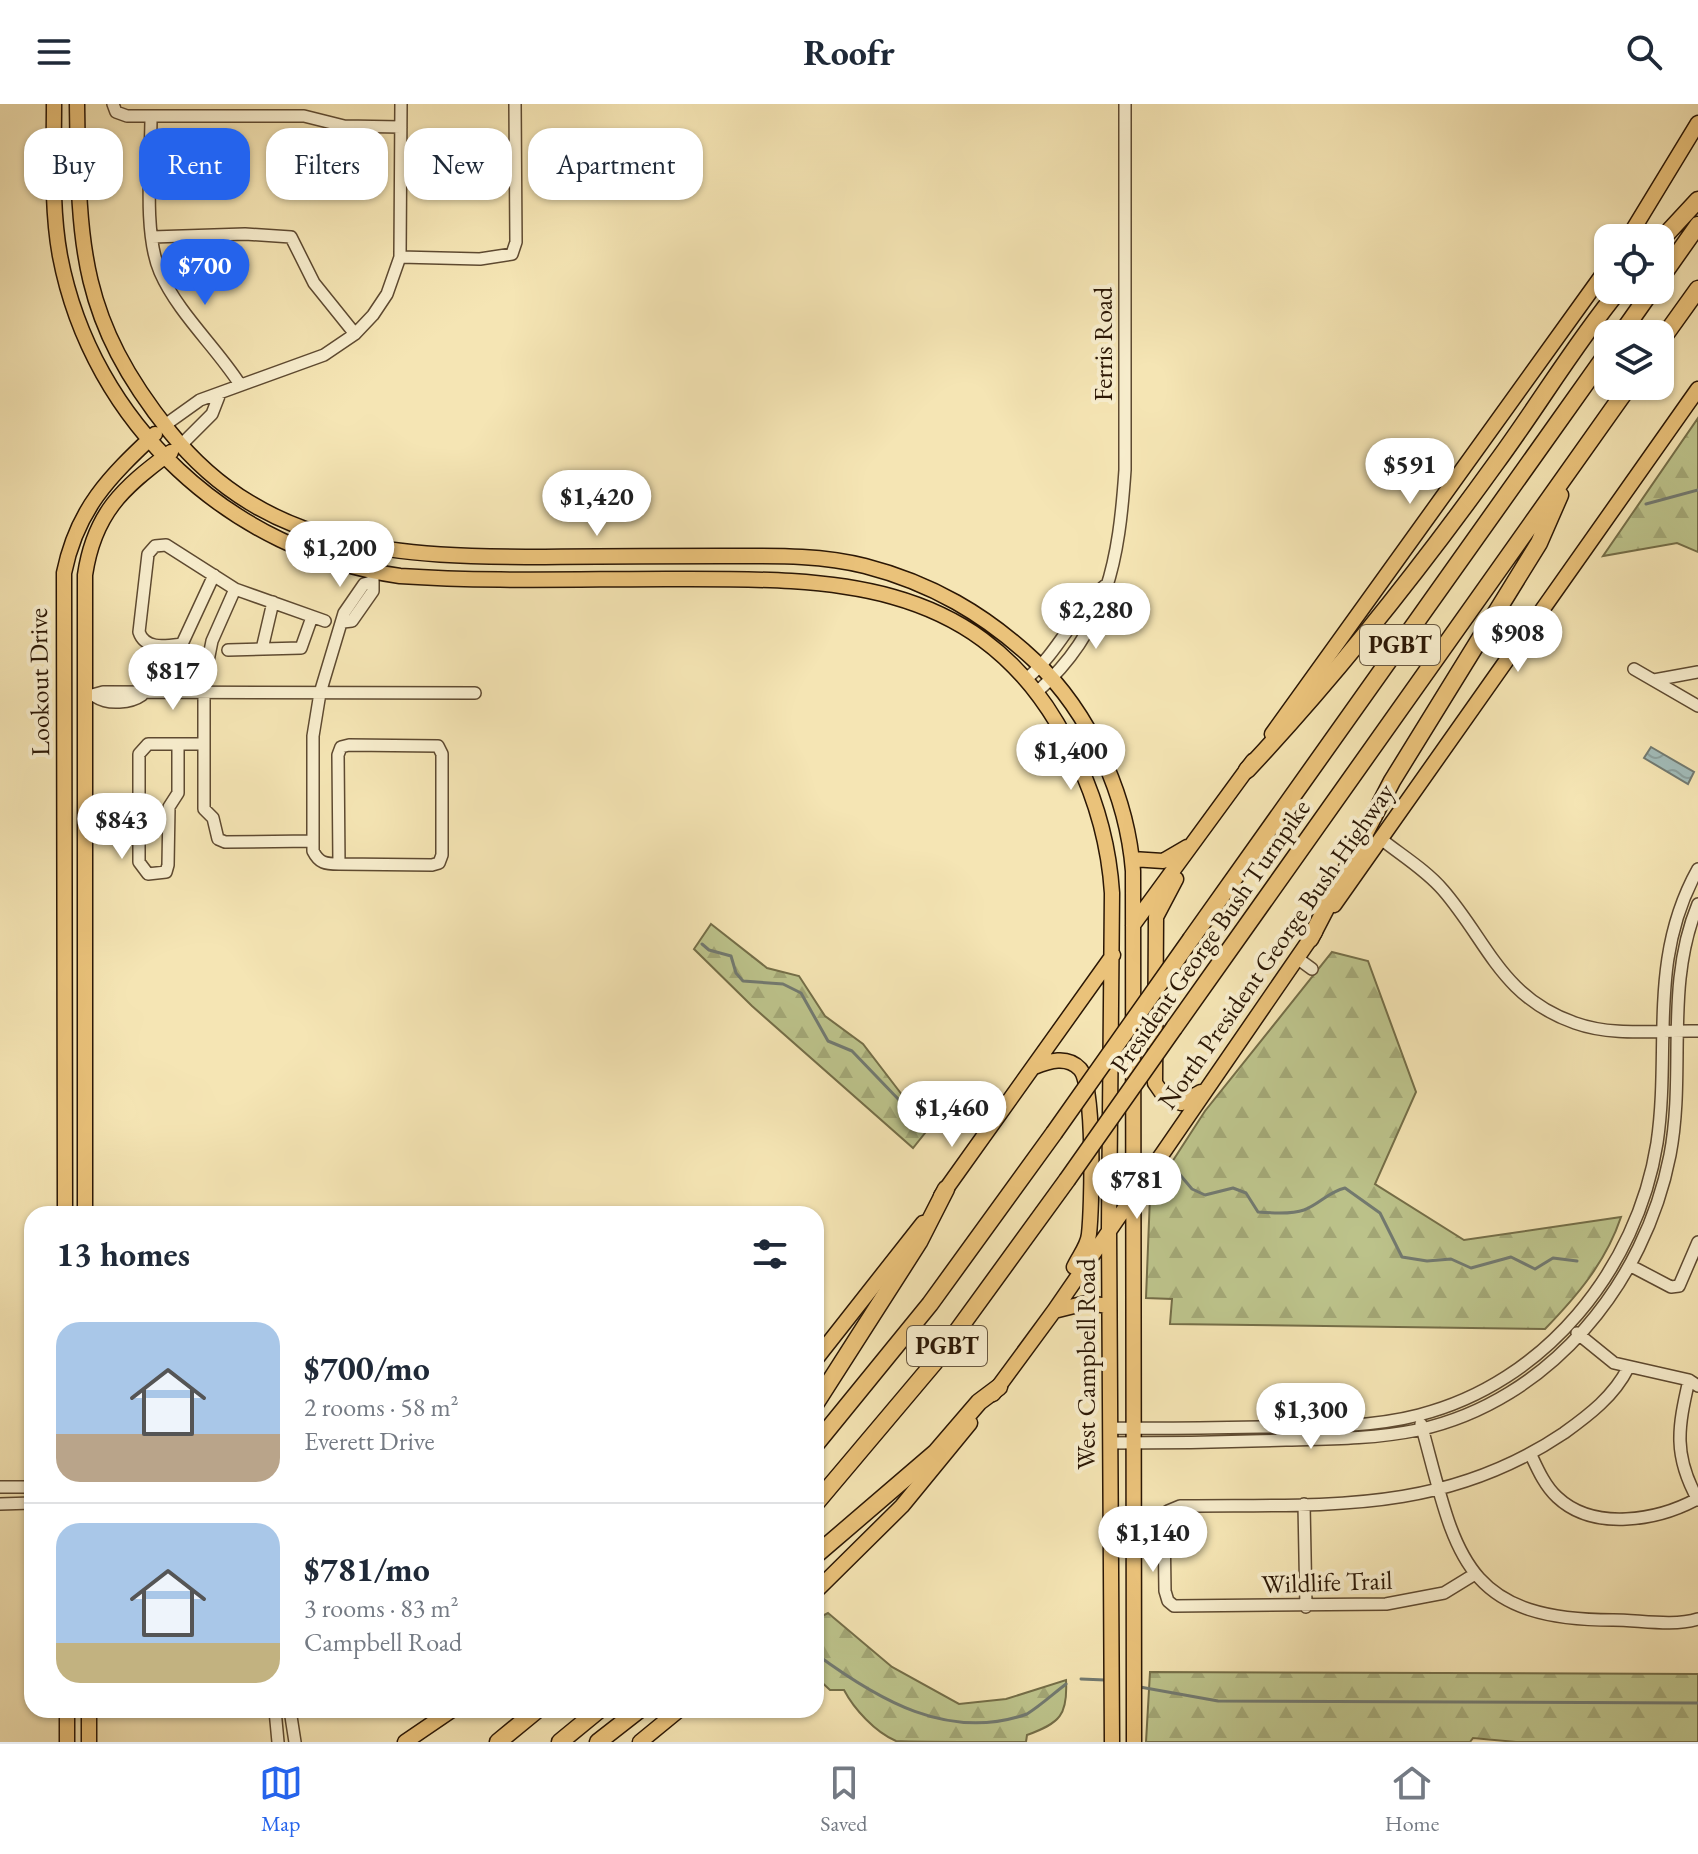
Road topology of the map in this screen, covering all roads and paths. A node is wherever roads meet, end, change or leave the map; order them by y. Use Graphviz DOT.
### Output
graph roads {
  1 [pos="54,104"];
  2 [pos="77,104"];
  3 [pos="401,104"];
  4 [pos="515,104"];
  5 [pos="1125,104"];
  6 [pos="114,108"];
  7 [pos="151,117"];
  8 [pos="1698,123"];
  9 [pos="401,127"];
  10 [pos="1698,200"];
  11 [pos="1637,224"];
  12 [pos="1698,225"];
  13 [pos="1674,226"];
  14 [pos="152,237"];
  15 [pos="400,257"];
  16 [pos="1674,259"];
  17 [pos="1594,287"];
  18 [pos="1698,289"];
  19 [pos="1608,304"];
  20 [pos="1674,322"];
  21 [pos="355,334"];
  22 [pos="1594,372"];
  23 [pos="239,383"];
  24 [pos="1698,389"];
  25 [pos="219,396"];
  26 [pos="1619,400"];
  27 [pos="130,419"];
  28 [pos="165,425"];
  29 [pos="149,440"];
  30 [pos="181,445"];
  31 [pos="165,456"];
  32 [pos="131,458"];
  33 [pos="1575,462"];
  34 [pos="379,550"];
  35 [pos="214,575"];
  36 [pos="373,577"];
  37 [pos="1108,583"];
  38 [pos="235,589"];
  39 [pos="273,602"];
  40 [pos="312,617"];
  41 [pos="325,621"];
  42 [pos="262,649"];
  43 [pos="228,650"];
  44 [pos="1041,667"];
  45 [pos="1634,669"];
  46 [pos="1698,672"];
  47 [pos="1053,678"];
  48 [pos="1026,679"];
  49 [pos="1654,680"];
  50 [pos="1038,691"];
  51 [pos="320,693"];
  52 [pos="475,693"];
  53 [pos="203,695"];
  54 [pos="64,697"];
  55 [pos="90,697"];
  56 [pos="1695,702"];
  57 [pos="203,744"];
  58 [pos="178,745"];
  59 [pos="1247,770"];
  60 [pos="1381,839"];
  61 [pos="313,841"];
  62 [pos="1194,843"];
  63 [pos="1132,859"];
  64 [pos="339,864"];
  65 [pos="1698,869"];
  66 [pos="65,893"];
  67 [pos="85,893"];
  68 [pos="1698,904"];
  69 [pos="1134,924"];
  70 [pos="1310,939"];
  71 [pos="1112,956"];
  72 [pos="1297,958"];
  73 [pos="1312,969"];
  74 [pos="1661,1031"];
  75 [pos="1675,1031"];
  76 [pos="1698,1031"];
  77 [pos="1034,1067"];
  78 [pos="1208,1086"];
  79 [pos="946,1189"];
  80 [pos="1133,1192"];
  81 [pos="65,1206"];
  82 [pos="85,1206"];
  83 [pos="1109,1228"];
  84 [pos="1698,1242"];
  85 [pos="1631,1266"];
  86 [pos="1109,1306"];
  87 [pos="1054,1311"];
  88 [pos="1568,1326"];
  89 [pos="1580,1336"];
  90 [pos="824,1349"];
  91 [pos="1628,1368"];
  92 [pos="1693,1383"];
  93 [pos="999,1387"];
  94 [pos="824,1390"];
  95 [pos="1419,1415"];
  96 [pos="1316,1427"];
  97 [pos="1423,1429"];
  98 [pos="824,1434"];
  99 [pos="1110,1436"];
  100 [pos="1133,1436"];
  101 [pos="1282,1440"];
  102 [pos="1531,1455"];
  103 [pos="0,1487"];
  104 [pos="24,1487"];
  105 [pos="1441,1490"];
  106 [pos="824,1494"];
  107 [pos="1698,1499"];
  108 [pos="24,1503"];
  109 [pos="0,1504"];
  110 [pos="1304,1504"];
  111 [pos="824,1548"];
  112 [pos="1475,1574"];
  113 [pos="824,1583"];
  114 [pos="1306,1607"];
  115 [pos="1698,1619"];
  116 [pos="67,1718"];
  117 [pos="89,1718"];
  118 [pos="276,1718"];
  119 [pos="291,1718"];
  120 [pos="440,1718"];
  121 [pos="527,1718"];
  122 [pos="589,1718"];
  123 [pos="629,1718"];
  124 [pos="669,1718"];
  125 [pos="67,1742"];
  126 [pos="89,1742"];
  127 [pos="278,1742"];
  128 [pos="295,1742"];
  129 [pos="405,1742"];
  130 [pos="498,1742"];
  131 [pos="560,1742"];
  132 [pos="598,1742"];
  133 [pos="640,1742"];
  134 [pos="1112,1742"];
  135 [pos="1134,1742"];
  1 -- 27 [label="main road, West Campbell Road"];
  2 -- 28 [label="main road"];
  3 -- 9 [label="street"];
  4 -- 15 [label="street"];
  5 -- 37 [label="street, Ferris Road"];
  6 -- 7 [label="street"];
  7 -- 9 [label="street"];
  7 -- 14 [label="street"];
  8 -- 11 [label="main road"];
  9 -- 15 [label="street"];
  10 -- 13 [label="highway"];
  12 -- 16 [label="highway"];
  14 -- 21 [label="street"];
  14 -- 23 [label="street"];
  15 -- 21 [label="street"];
  17 -- 59 [label="main road"];
  18 -- 20 [label="highway"];
  19 -- 59 [label="highway"];
  21 -- 23 [label="street"];
  22 -- 98 [label="highway, President George Bush Turnpike / PGBT, bridge"];
  23 -- 25 [label="street"];
  24 -- 60 [label="main road, North President George Bush Highway"];
  25 -- 28 [label="street"];
  25 -- 30 [label="street"];
  26 -- 33 [label="highway, President George Bush Turnpike / PGBT"];
  27 -- 29 [label="main road, West Campbell Road"];
  27 -- 32 [label="main road"];
  28 -- 29 [label="main road, Lookout Drive"];
  28 -- 30 [label="main road"];
  29 -- 31 [label="main road, West Campbell Road"];
  29 -- 32 [label="main road, Lookout Drive"];
  30 -- 31 [label="main road, Lookout Drive"];
  30 -- 34 [label="main road"];
  31 -- 36 [label="main road, West Campbell Road"];
  31 -- 55 [label="main road, Lookout Drive"];
  32 -- 54 [label="main road, Lookout Drive"];
  33 -- 70 [label="highway"];
  33 -- 106 [label="highway, President George Bush Turnpike / PGBT, bridge"];
  34 -- 36 [label="main road"];
  34 -- 44 [label="main road"];
  35 -- 35 [label="street"];
  35 -- 38 [label="street"];
  36 -- 48 [label="main road, West Campbell Road"];
  36 -- 51 [label="street"];
  37 -- 44 [label="street"];
  37 -- 47 [label="street, Ferris Road"];
  38 -- 39 [label="street"];
  38 -- 53 [label="street"];
  39 -- 40 [label="street"];
  39 -- 42 [label="street"];
  40 -- 41 [label="street"];
  40 -- 42 [label="street"];
  42 -- 43 [label="street"];
  44 -- 47 [label="main road"];
  44 -- 48 [label="street"];
  45 -- 49 [label="street"];
  46 -- 49 [label="street"];
  47 -- 50 [label="street, Ferris Road"];
  47 -- 63 [label="main road"];
  48 -- 50 [label="main road, West Campbell Road"];
  49 -- 56 [label="street"];
  50 -- 71 [label="main road, West Campbell Road"];
  51 -- 52 [label="street"];
  51 -- 53 [label="street"];
  51 -- 61 [label="street"];
  53 -- 55 [label="street"];
  53 -- 57 [label="street"];
  54 -- 55 [label="main road"];
  54 -- 66 [label="main road, Lookout Drive"];
  55 -- 67 [label="main road, Lookout Drive"];
  57 -- 58 [label="street"];
  57 -- 61 [label="street"];
  58 -- 58 [label="street"];
  59 -- 62 [label="main road"];
  60 -- 70 [label="main road, North President George Bush Highway"];
  60 -- 74 [label="street"];
  61 -- 64 [label="street"];
  62 -- 63 [label="main road"];
  62 -- 69 [label="main road"];
  62 -- 78 [label="main road"];
  63 -- 69 [label="main road"];
  64 -- 64 [label="street"];
  65 -- 74 [label="street"];
  66 -- 67 [label="main road"];
  66 -- 81 [label="main road, Lookout Drive"];
  67 -- 82 [label="main road, Lookout Drive"];
  68 -- 75 [label="street"];
  69 -- 71 [label="main road"];
  69 -- 80 [label="main road"];
  70 -- 72 [label="main road, North President George Bush Highway"];
  71 -- 77 [label="main road"];
  71 -- 83 [label="main road, West Campbell Road"];
  72 -- 73 [label="street"];
  72 -- 78 [label="main road, North President George Bush Highway"];
  74 -- 75 [label="street"];
  74 -- 88 [label="street"];
  75 -- 76 [label="street"];
  75 -- 85 [label="street"];
  77 -- 79 [label="main road"];
  77 -- 87 [label="main road"];
  78 -- 80 [label="main road, North President George Bush Highway"];
  79 -- 90 [label="main road"];
  79 -- 94 [label="highway"];
  80 -- 83 [label="main road, North President George Bush Highway"];
  80 -- 100 [label="main road, West Campbell Road"];
  83 -- 86 [label="main road, West Campbell Road"];
  83 -- 87 [label="main road, North President George Bush Highway"];
  84 -- 85 [label="street"];
  85 -- 89 [label="street"];
  86 -- 87 [label="main road"];
  86 -- 99 [label="main road, West Campbell Road"];
  87 -- 93 [label="main road, North President George Bush Highway"];
  88 -- 89 [label="street"];
  88 -- 95 [label="street"];
  89 -- 91 [label="street"];
  89 -- 97 [label="street"];
  91 -- 92 [label="street"];
  91 -- 102 [label="street"];
  92 -- 107 [label="street"];
  93 -- 111 [label="highway"];
  93 -- 113 [label="main road, North President George Bush Highway"];
  95 -- 96 [label="street"];
  95 -- 97 [label="street"];
  96 -- 100 [label="street"];
  96 -- 101 [label="street"];
  97 -- 101 [label="street"];
  97 -- 105 [label="street"];
  99 -- 100 [label="street"];
  99 -- 134 [label="main road, West Campbell Road"];
  100 -- 101 [label="street"];
  100 -- 135 [label="main road, West Campbell Road"];
  102 -- 105 [label="street"];
  102 -- 107 [label="street"];
  103 -- 104 [label="street"];
  105 -- 110 [label="street"];
  105 -- 112 [label="street"];
  108 -- 109 [label="street"];
  110 -- 114 [label="street"];
  110 -- 114 [label="street, Wildlife Trail"];
  112 -- 114 [label="street, Wildlife Trail"];
  112 -- 115 [label="street"];
  116 -- 125 [label="main road"];
  117 -- 126 [label="main road"];
  118 -- 127 [label="street"];
  119 -- 128 [label="street"];
  120 -- 129 [label="main road"];
  121 -- 130 [label="highway"];
  122 -- 131 [label="highway"];
  123 -- 132 [label="highway"];
  124 -- 133 [label="main road"];
}
